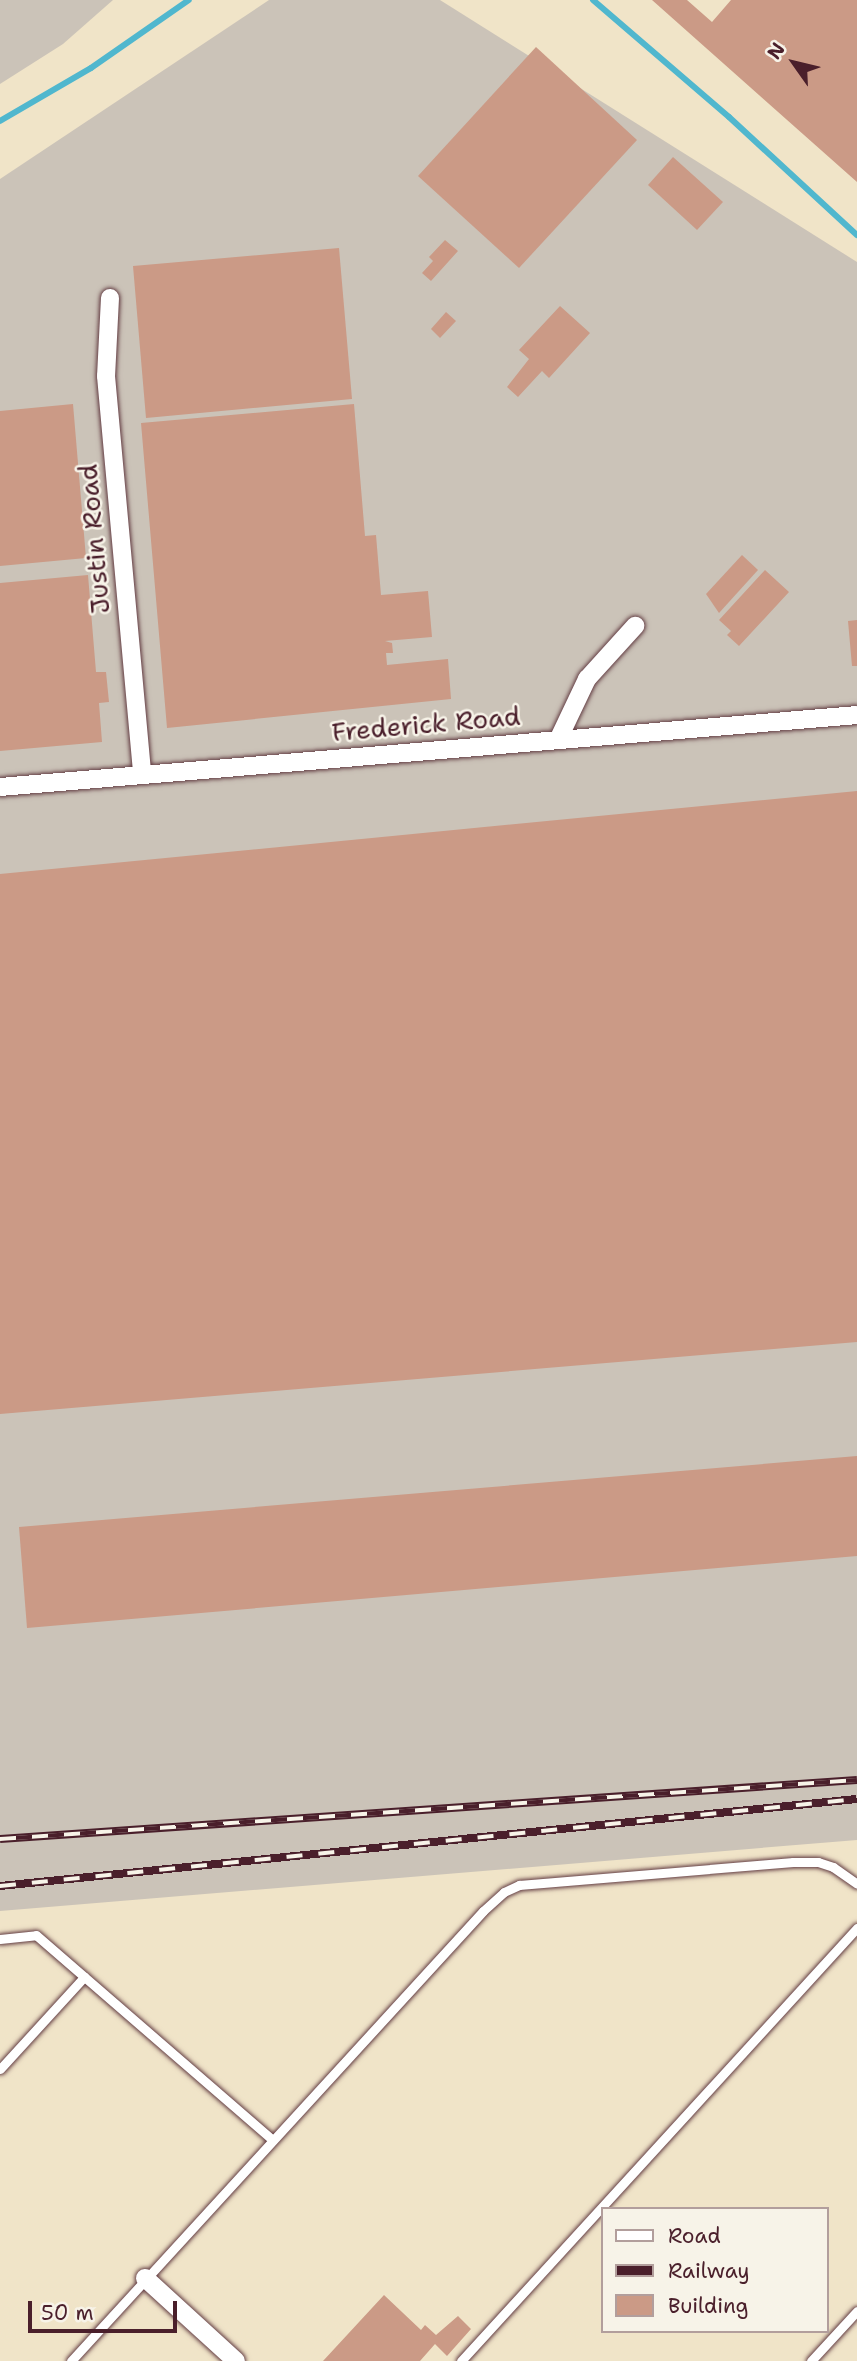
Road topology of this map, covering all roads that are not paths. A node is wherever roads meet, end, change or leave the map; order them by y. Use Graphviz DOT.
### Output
graph roads {
  1 [pos="110,298"];
  2 [pos="635,626"];
  3 [pos="857,715"];
  4 [pos="558,740"];
  5 [pos="142,774"];
  6 [pos="0,787"];
  7 [pos="857,1884"];
  8 [pos="857,1928"];
  9 [pos="0,1939"];
  10 [pos="84,1977"];
  11 [pos="0,2069"];
  12 [pos="273,2140"];
  13 [pos="145,2277"];
  14 [pos="857,2311"];
  15 [pos="71,2361"];
  16 [pos="236,2361"];
  17 [pos="461,2361"];
  18 [pos="811,2361"];
  1 -- 5 [label="street, Justin Road"];
  2 -- 4 [label="street"];
  3 -- 4 [label="street, Frederick Road"];
  4 -- 5 [label="street, Frederick Road"];
  5 -- 6 [label="street, Frederick Road"];
  7 -- 12 [label="lane"];
  8 -- 17 [label="lane"];
  9 -- 10 [label="lane"];
  10 -- 11 [label="lane"];
  10 -- 12 [label="lane"];
  12 -- 13 [label="lane"];
  13 -- 15 [label="lane"];
  13 -- 16 [label="street"];
  14 -- 18 [label="lane"];
}
